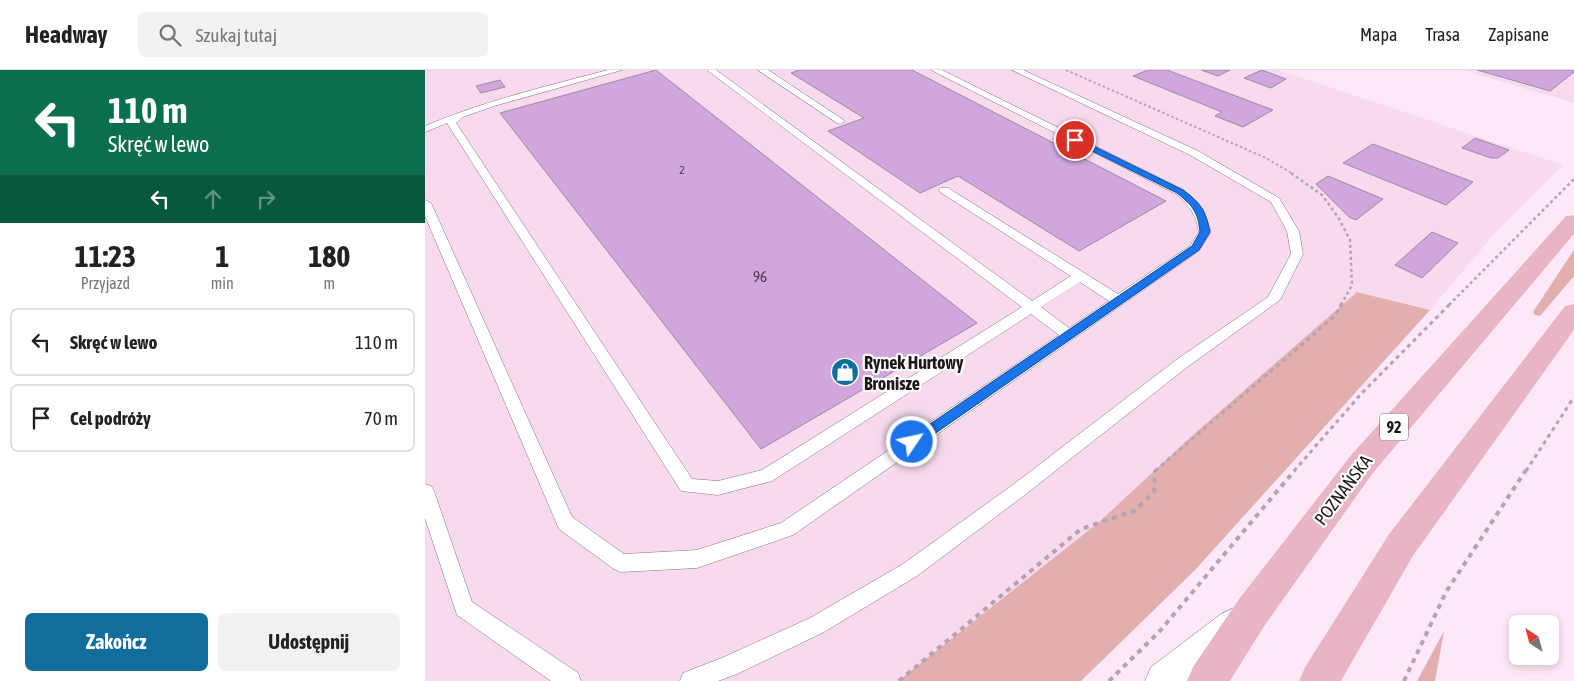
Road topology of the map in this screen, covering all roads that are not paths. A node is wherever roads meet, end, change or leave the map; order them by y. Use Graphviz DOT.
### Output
graph roads {
  1 [pos="618,70"];
  2 [pos="711,70"];
  3 [pos="762,70"];
  4 [pos="935,70"];
  5 [pos="1016,70"];
  6 [pos="460,114"];
  7 [pos="841,121"];
  8 [pos="425,129"];
  9 [pos="944,190"];
  10 [pos="425,203"];
  11 [pos="1574,221"];
  12 [pos="1080,276"];
  13 [pos="1119,301"];
  14 [pos="1032,306"];
  15 [pos="1574,312"];
  16 [pos="1069,335"];
  17 [pos="425,491"];
  18 [pos="1252,612"];
  19 [pos="570,681"];
  20 [pos="691,681"];
  21 [pos="1165,681"];
  22 [pos="1207,681"];
  23 [pos="1319,681"];
  1 -- 6 [label="lane"];
  2 -- 14 [label="lane"];
  3 -- 7 [label="lane"];
  4 -- 13 [label="lane"];
  5 -- 20 [label="lane"];
  6 -- 8 [label="lane"];
  6 -- 14 [label="lane"];
  9 -- 12 [label="lane"];
  10 -- 16 [label="lane"];
  11 -- 18 [label="main road, POZNAŃSKA / 92"];
  12 -- 13 [label="lane"];
  12 -- 14 [label="lane"];
  13 -- 16 [label="lane"];
  14 -- 16 [label="lane"];
  15 -- 23 [label="main road"];
  17 -- 19 [label="lane"];
  18 -- 21 [label="street"];
  18 -- 22 [label="main road, POZNAŃSKA / 92"];
}
